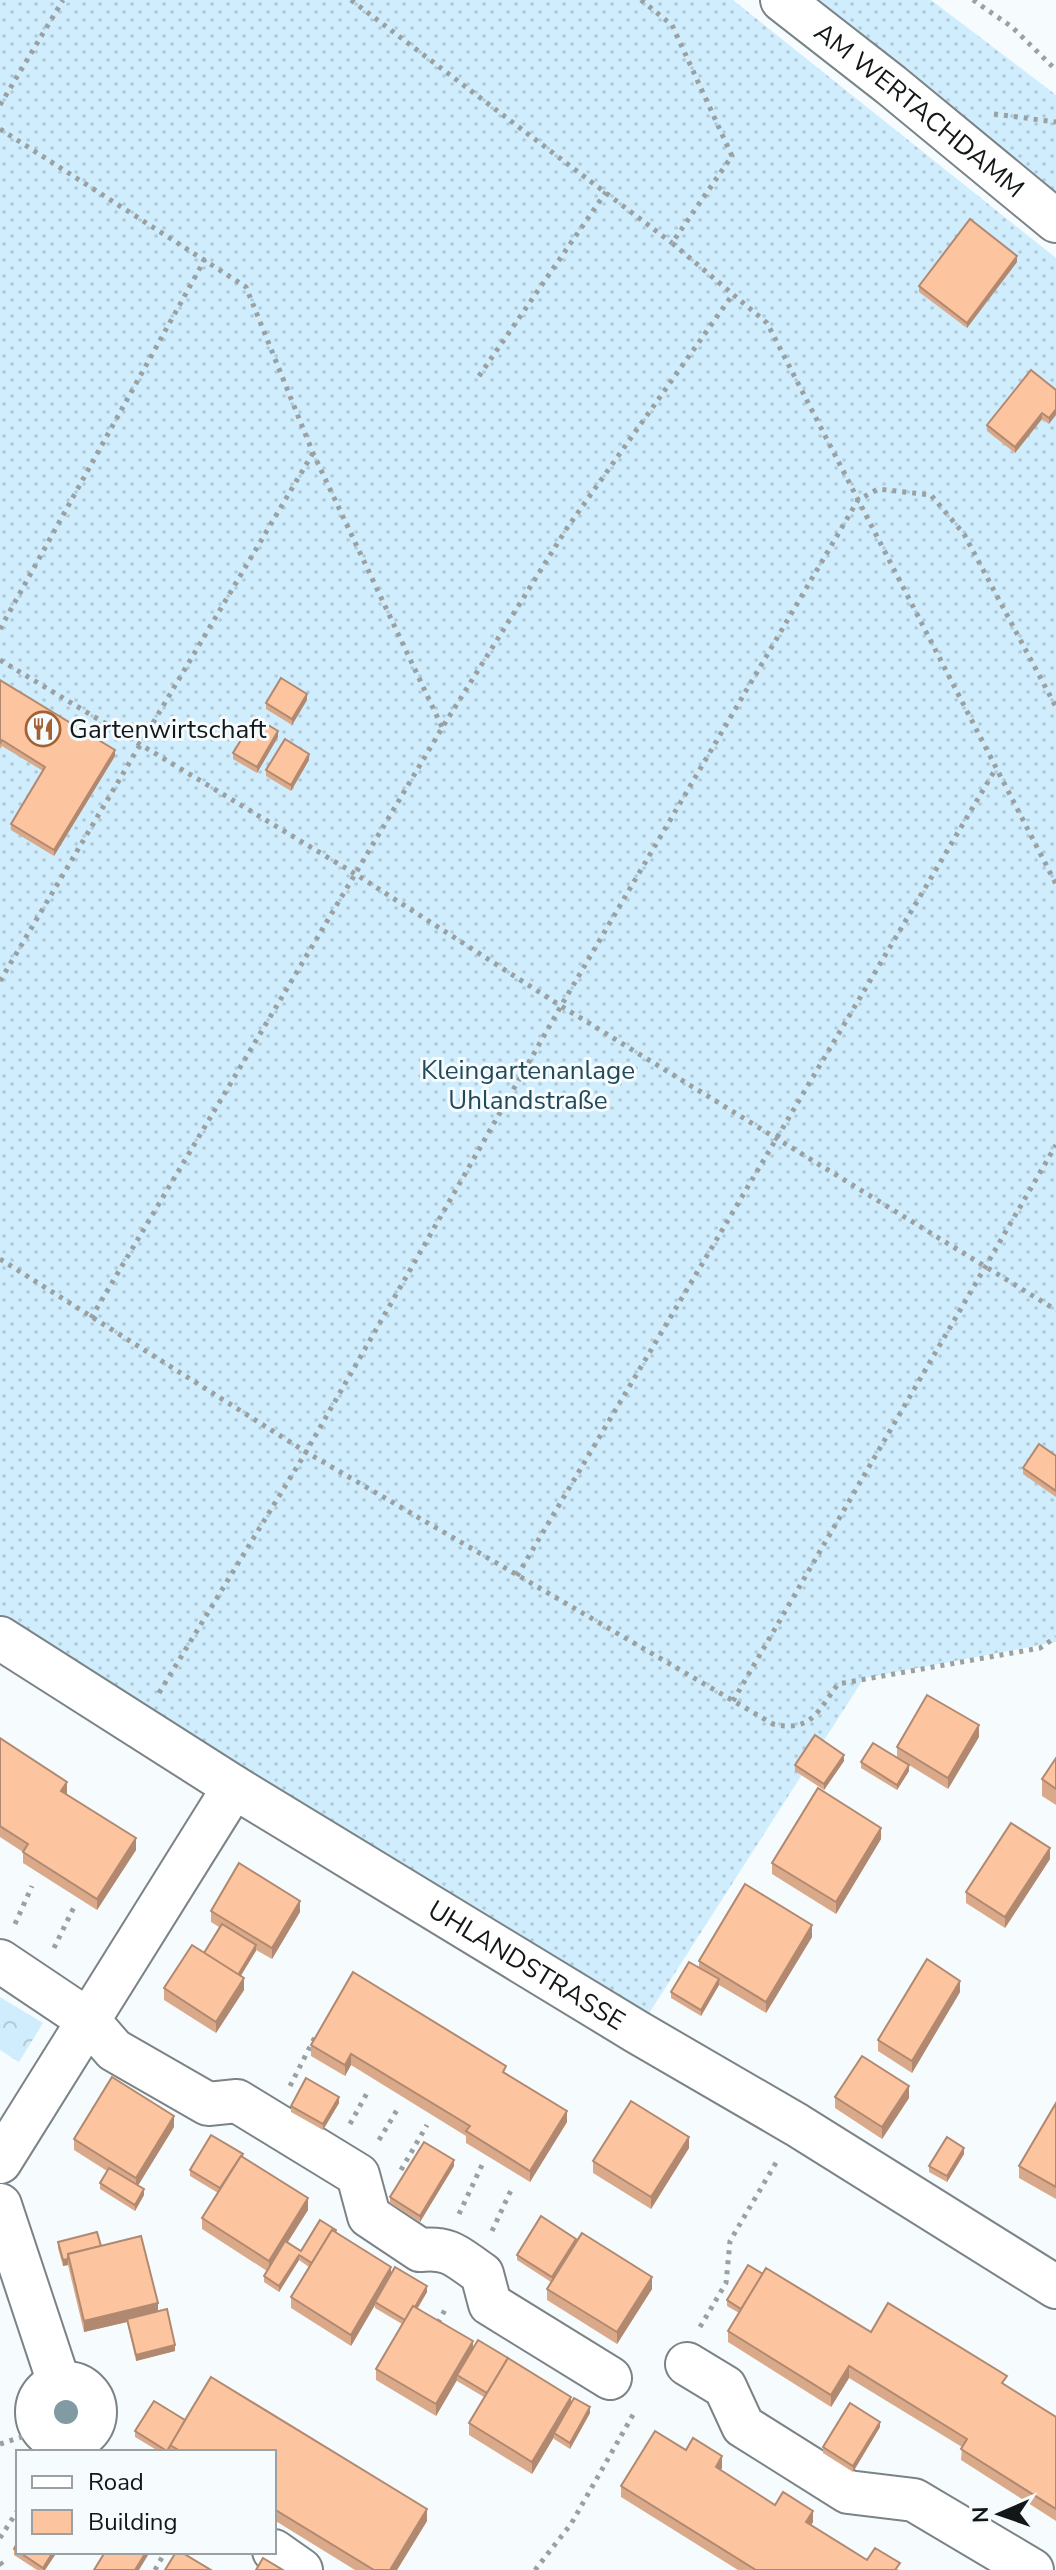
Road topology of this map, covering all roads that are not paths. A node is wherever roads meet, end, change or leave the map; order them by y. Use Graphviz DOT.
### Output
graph roads {
  1 [pos="782,0"];
  2 [pos="1056,221"];
  3 [pos="0,1638"];
  4 [pos="234,1787"];
  5 [pos="0,1961"];
  6 [pos="88,2020"];
  7 [pos="0,2162"];
  8 [pos="0,2205"];
  9 [pos="1056,2287"];
  10 [pos="17,2305"];
  11 [pos="687,2364"];
  12 [pos="610,2378"];
  13 [pos="63,2441"];
  14 [pos="276,2552"];
  15 [pos="301,2570"];
  16 [pos="1032,2570"];
  1 -- 2 [label="street, AM WERTACHDAMM"];
  3 -- 4 [label="street, UHLANDSTRASSE"];
  4 -- 6 [label="street"];
  4 -- 9 [label="street, UHLANDSTRASSE"];
  5 -- 6 [label="street"];
  6 -- 7 [label="street"];
  6 -- 12 [label="street"];
  8 -- 10 [label="street"];
  10 -- 13 [label="street"];
  11 -- 16 [label="street"];
  14 -- 15 [label="street"];
}
